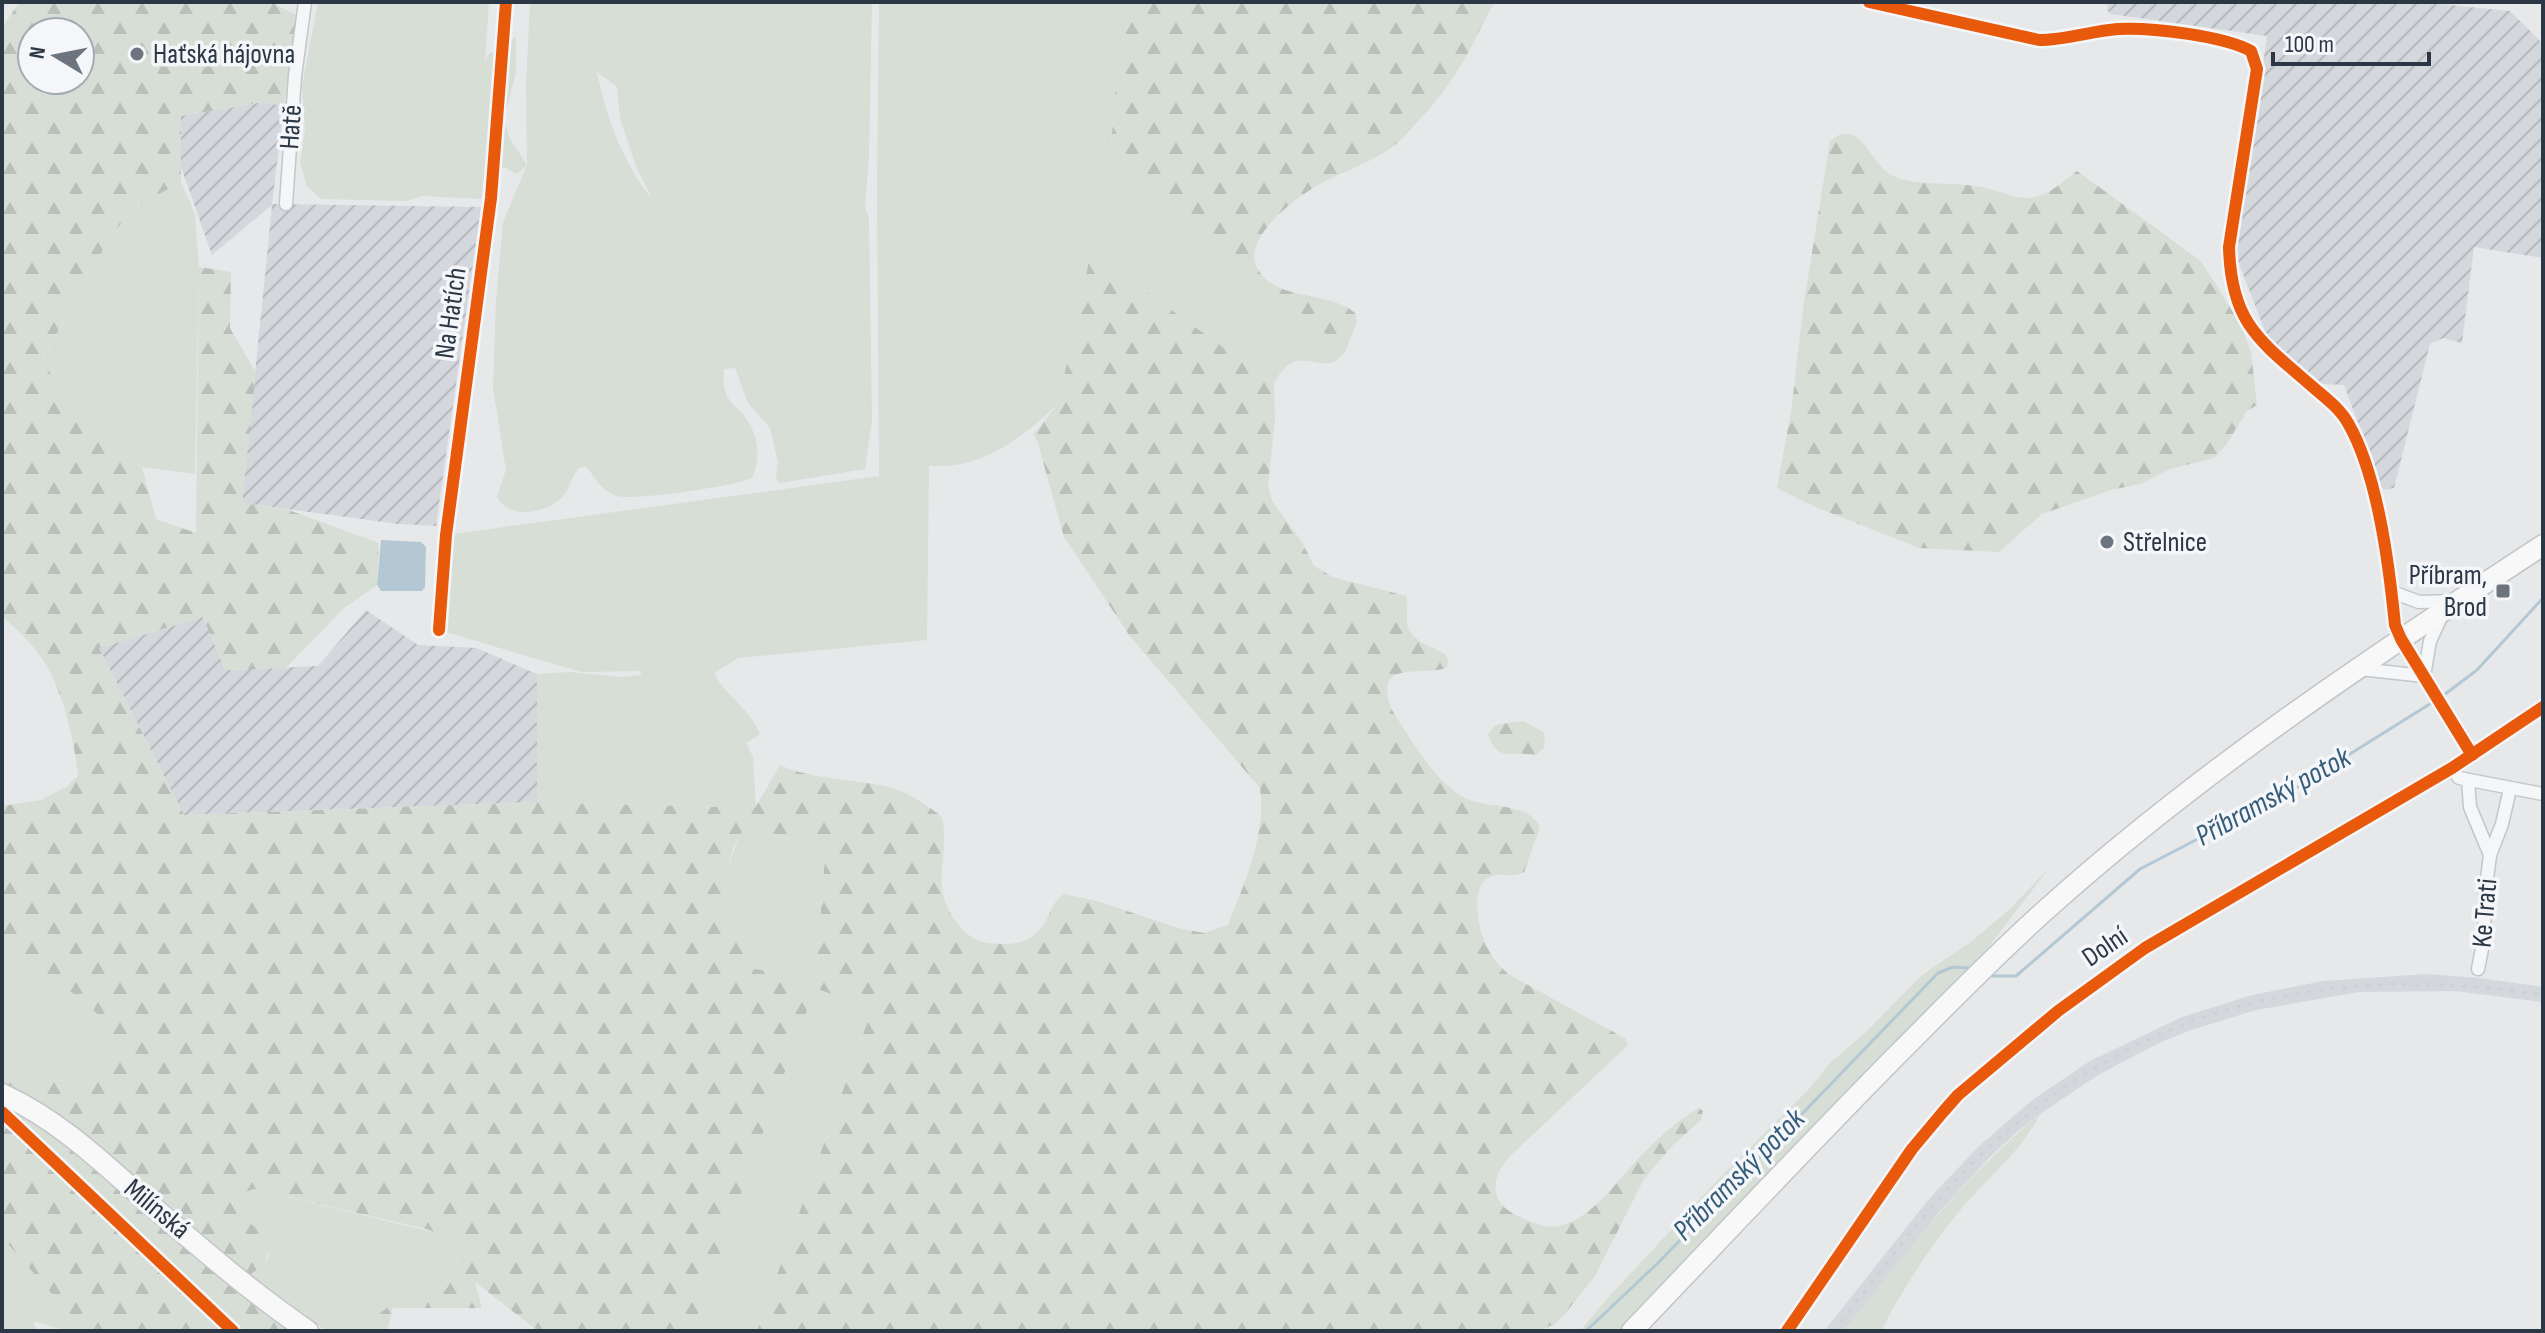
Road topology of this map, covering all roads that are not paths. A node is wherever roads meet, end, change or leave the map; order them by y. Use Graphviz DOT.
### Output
graph roads {
  1 [pos="305,2"];
  2 [pos="506,2"];
  3 [pos="1869,2"];
  4 [pos="286,204"];
  5 [pos="2543,545"];
  6 [pos="2392,592"];
  7 [pos="2452,605"];
  8 [pos="439,630"];
  9 [pos="2401,639"];
  10 [pos="2358,669"];
  11 [pos="2424,676"];
  12 [pos="2543,707"];
  13 [pos="2472,755"];
  14 [pos="2452,768"];
  15 [pos="2468,780"];
  16 [pos="2510,789"];
  17 [pos="2543,794"];
  18 [pos="2490,855"];
  19 [pos="2478,969"];
  20 [pos="2,1094"];
  21 [pos="2,1112"];
  22 [pos="233,1331"];
  23 [pos="308,1331"];
  24 [pos="1632,1331"];
  25 [pos="1787,1331"];
  1 -- 4 [label="street, Hatě"];
  2 -- 8 [label="street, Na Hatích"];
  3 -- 6 [label="street"];
  5 -- 7 [label="main road"];
  6 -- 7 [label="street"];
  6 -- 9 [label="street"];
  7 -- 9 [label="main road"];
  7 -- 11 [label="street"];
  9 -- 10 [label="main road"];
  9 -- 11 [label="street"];
  10 -- 11 [label="street"];
  10 -- 24 [label="main road"];
  11 -- 13 [label="street"];
  12 -- 13 [label="street, Dolní"];
  13 -- 14 [label="street, Dolní"];
  14 -- 15 [label="street"];
  14 -- 25 [label="street, Dolní"];
  15 -- 16 [label="street"];
  15 -- 18 [label="street, Ke Trati"];
  16 -- 17 [label="street"];
  16 -- 18 [label="street, Ke Trati"];
  18 -- 19 [label="street, Ke Trati"];
  20 -- 23 [label="main road, Milínská"];
  21 -- 22 [label="street"];
}
